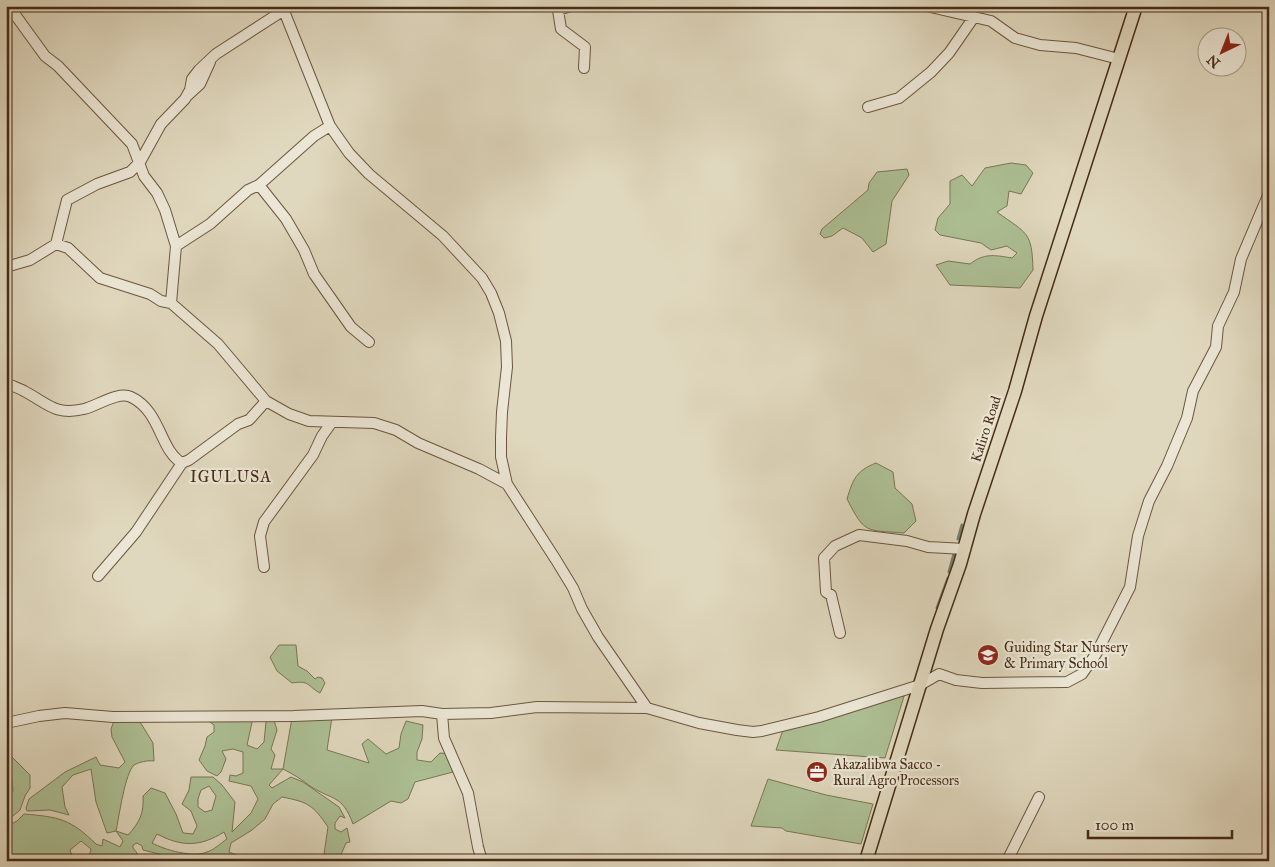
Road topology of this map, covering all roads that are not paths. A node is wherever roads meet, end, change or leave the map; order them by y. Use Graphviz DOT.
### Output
graph roads {
  1 [pos="12,6"];
  2 [pos="571,6"];
  3 [pos="877,6"];
  4 [pos="893,6"];
  5 [pos="926,6"];
  6 [pos="1136,6"];
  7 [pos="283,8"];
  8 [pos="974,17"];
  9 [pos="1119,59"];
  10 [pos="584,68"];
  11 [pos="868,107"];
  12 [pos="330,126"];
  13 [pos="140,162"];
  14 [pos="259,185"];
  15 [pos="1269,193"];
  16 [pos="56,244"];
  17 [pos="176,246"];
  18 [pos="6,267"];
  19 [pos="170,303"];
  20 [pos="369,342"];
  21 [pos="6,383"];
  22 [pos="266,401"];
  23 [pos="332,422"];
  24 [pos="182,463"];
  25 [pos="507,484"];
  26 [pos="964,549"];
  27 [pos="264,567"];
  28 [pos="98,576"];
  29 [pos="840,633"];
  30 [pos="920,685"];
  31 [pos="647,708"];
  32 [pos="442,714"];
  33 [pos="6,723"];
  34 [pos="1039,797"];
  35 [pos="482,861"];
  36 [pos="866,861"];
  37 [pos="1007,861"];
  1 -- 13 [label="street"];
  2 -- 10 [label="street"];
  3 -- 4 [label="street"];
  5 -- 8 [label="street"];
  6 -- 9 [label="main road, Kaliro Road"];
  7 -- 12 [label="street"];
  7 -- 13 [label="street"];
  8 -- 9 [label="street"];
  8 -- 11 [label="street"];
  9 -- 26 [label="main road, Kaliro Road"];
  12 -- 14 [label="street"];
  12 -- 25 [label="street"];
  13 -- 16 [label="street"];
  13 -- 17 [label="street"];
  14 -- 17 [label="street"];
  14 -- 20 [label="street"];
  15 -- 30 [label="street"];
  16 -- 18 [label="street"];
  16 -- 19 [label="street"];
  17 -- 19 [label="street"];
  19 -- 22 [label="street"];
  21 -- 24 [label="street"];
  22 -- 23 [label="street"];
  22 -- 24 [label="street"];
  23 -- 25 [label="street"];
  23 -- 27 [label="street"];
  24 -- 28 [label="street"];
  25 -- 31 [label="street"];
  26 -- 29 [label="street"];
  26 -- 30 [label="main road, Kaliro Road"];
  30 -- 31 [label="street"];
  30 -- 36 [label="main road, Kaliro Road"];
  31 -- 32 [label="street"];
  32 -- 33 [label="street"];
  32 -- 35 [label="street"];
  34 -- 37 [label="street"];
}
